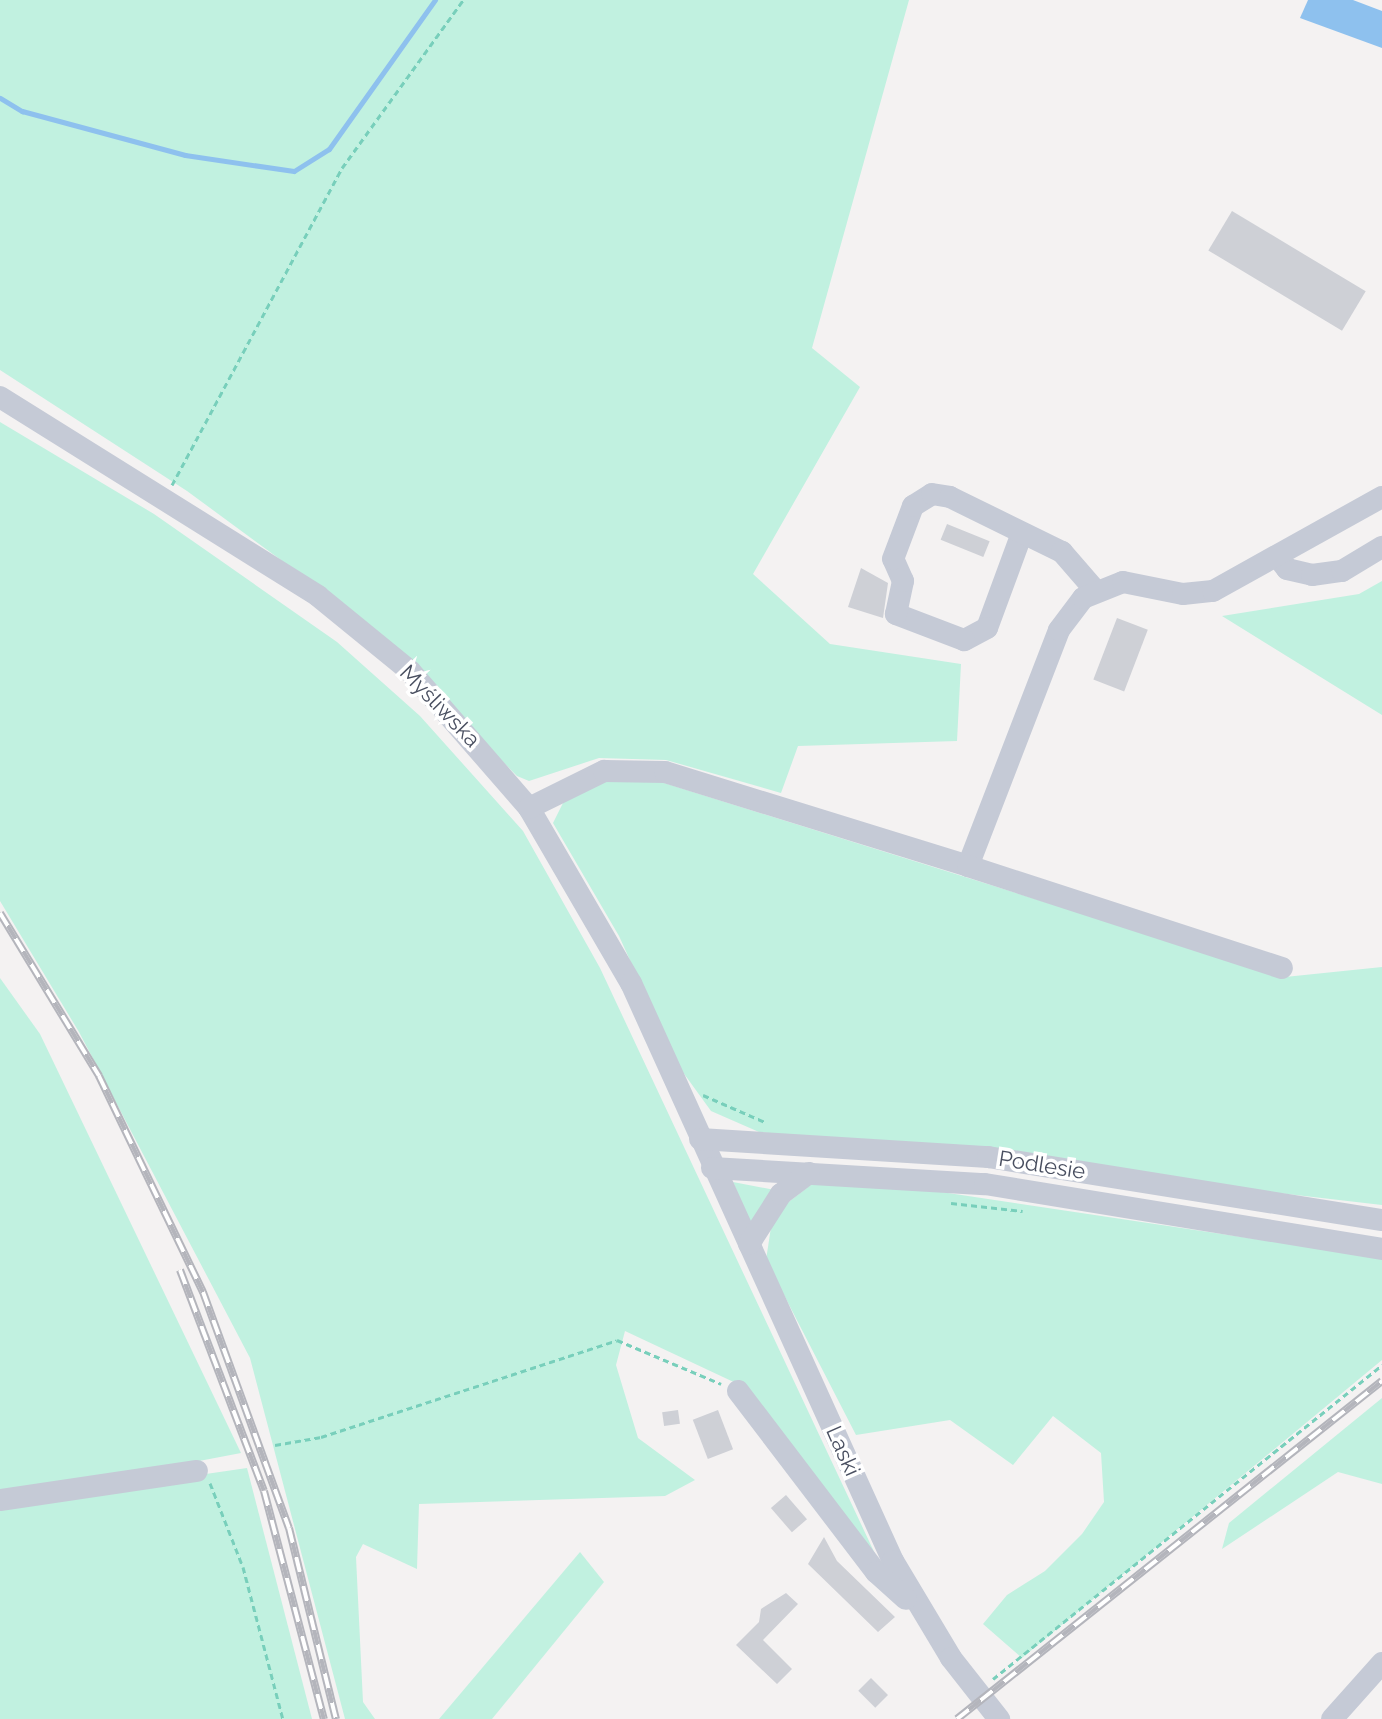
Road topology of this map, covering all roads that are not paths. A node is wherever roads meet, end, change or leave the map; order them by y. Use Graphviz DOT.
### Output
graph roads {
  1 [pos="0,397"];
  2 [pos="1382,497"];
  3 [pos="1022,533"];
  4 [pos="1382,547"];
  5 [pos="1277,556"];
  6 [pos="1094,589"];
  7 [pos="529,808"];
  8 [pos="968,866"];
  9 [pos="1282,968"];
  10 [pos="700,1139"];
  11 [pos="767,1146"];
  12 [pos="712,1168"];
  13 [pos="768,1171"];
  14 [pos="809,1173"];
  15 [pos="1382,1220"];
  16 [pos="749,1244"];
  17 [pos="1382,1249"];
  18 [pos="738,1391"];
  19 [pos="197,1471"];
  20 [pos="0,1500"];
  21 [pos="919,1610"];
  22 [pos="1382,1663"];
  23 [pos="999,1719"];
  24 [pos="1332,1719"];
  1 -- 7 [label="street, Myśliwska"];
  2 -- 5 [label="street"];
  3 -- 3 [label="street"];
  3 -- 6 [label="street"];
  4 -- 5 [label="street"];
  5 -- 6 [label="street"];
  6 -- 8 [label="street"];
  7 -- 8 [label="street"];
  7 -- 10 [label="street, Myśliwska"];
  8 -- 9 [label="street"];
  10 -- 11 [label="street, Podlesie"];
  10 -- 12 [label="street, Myśliwska"];
  11 -- 13 [label="street"];
  11 -- 15 [label="street, Podlesie"];
  12 -- 13 [label="street, Podlesie"];
  12 -- 16 [label="street, Laski"];
  13 -- 14 [label="street, Podlesie"];
  14 -- 16 [label="street"];
  14 -- 17 [label="street, Podlesie"];
  16 -- 21 [label="street, Laski"];
  18 -- 21 [label="street"];
  19 -- 20 [label="street"];
  21 -- 23 [label="street, Laski"];
  22 -- 24 [label="street"];
}
